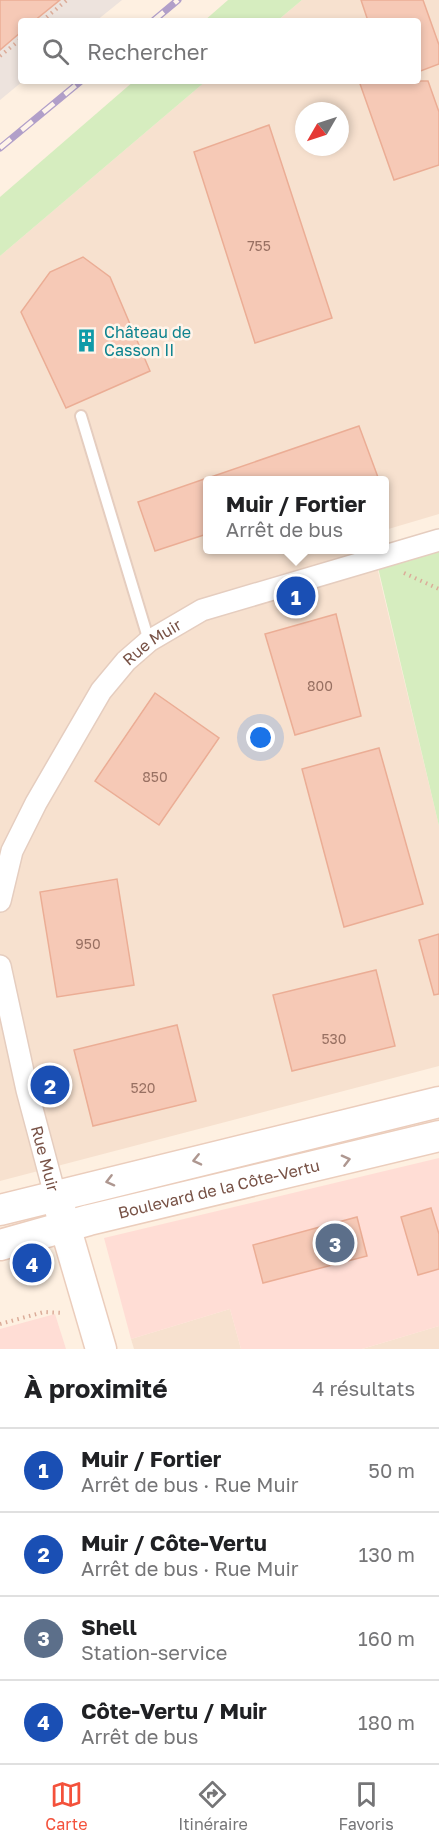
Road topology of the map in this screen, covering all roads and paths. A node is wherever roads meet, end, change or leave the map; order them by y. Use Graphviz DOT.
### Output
graph roads {
  1 [pos="67,0"];
  2 [pos="46,18"];
  3 [pos="18,41"];
  4 [pos="0,56"];
  5 [pos="81,416"];
  6 [pos="439,540"];
  7 [pos="376,559"];
  8 [pos="439,589"];
  9 [pos="149,641"];
  10 [pos="0,901"];
  11 [pos="0,966"];
  12 [pos="439,1102"];
  13 [pos="439,1136"];
  14 [pos="56,1195"];
  15 [pos="0,1210"];
  16 [pos="65,1227"];
  17 [pos="0,1245"];
  18 [pos="65,1314"];
  19 [pos="0,1324"];
  20 [pos="101,1349"];
  1 -- 2 [label="path"];
  3 -- 4 [label="path"];
  5 -- 9 [label="lane"];
  6 -- 7 [label="street, Rue Muir"];
  7 -- 8 [label="path"];
  7 -- 9 [label="street, Rue Muir"];
  9 -- 10 [label="street, Rue Muir"];
  11 -- 14 [label="street, Rue Muir"];
  12 -- 14 [label="main road, Boulevard de la Côte-Vertu, one-way"];
  16 -- 13 [label="main road, Boulevard de la Côte-Vertu, one-way"];
  14 -- 15 [label="main road, Boulevard de la Côte-Vertu"];
  14 -- 16 [label="main road, Rue Muir"];
  16 -- 17 [label="main road, Boulevard de la Côte-Vertu"];
  16 -- 20 [label="main road, Rue Muir"];
  18 -- 19 [label="path"];
}
